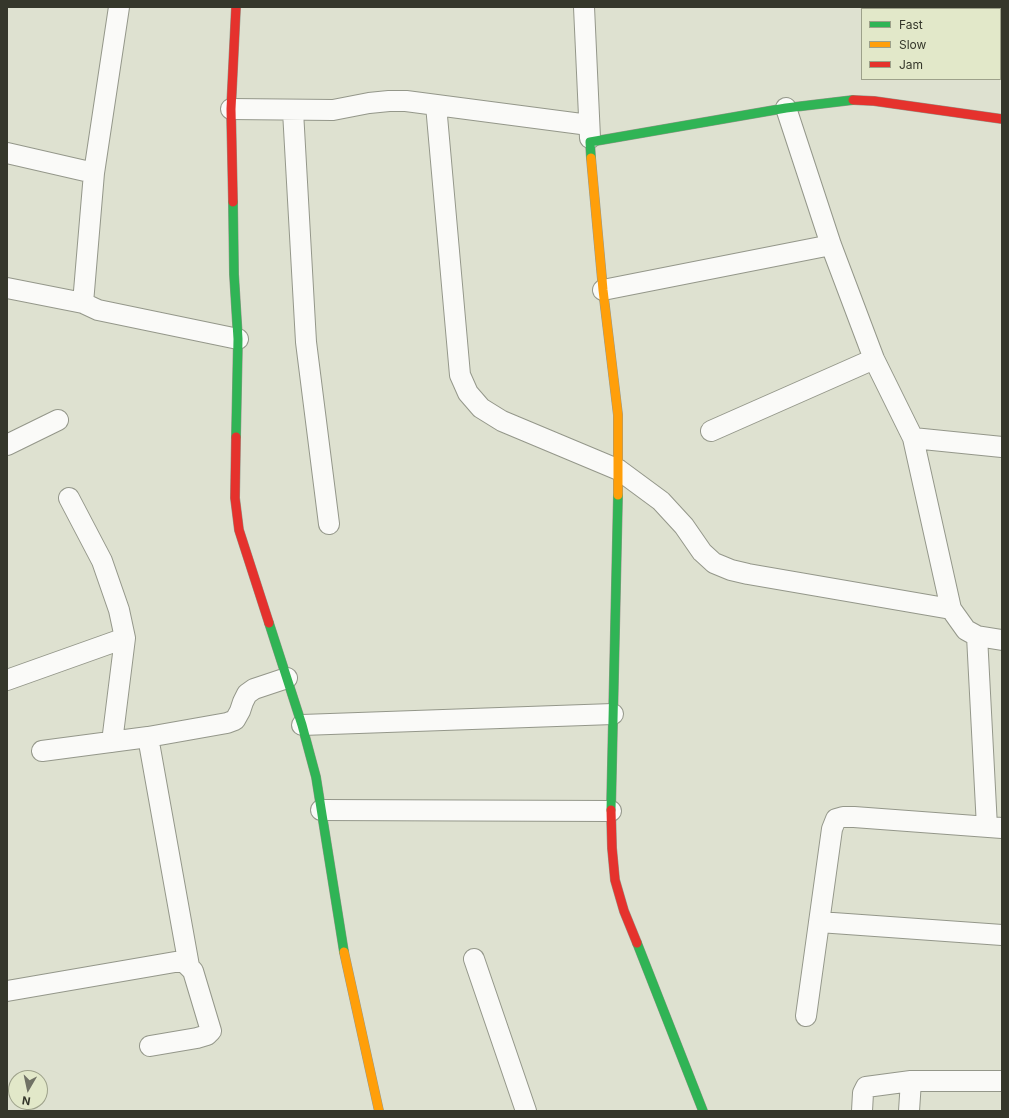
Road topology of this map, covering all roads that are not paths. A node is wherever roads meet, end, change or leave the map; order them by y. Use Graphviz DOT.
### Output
graph roads {
  1 [pos="119,7"];
  2 [pos="236,7"];
  3 [pos="584,7"];
  4 [pos="436,105"];
  5 [pos="786,108"];
  6 [pos="232,109"];
  7 [pos="294,111"];
  8 [pos="1002,119"];
  9 [pos="589,134"];
  10 [pos="7,153"];
  11 [pos="94,173"];
  12 [pos="831,244"];
  13 [pos="7,288"];
  14 [pos="603,290"];
  15 [pos="82,303"];
  16 [pos="238,339"];
  17 [pos="874,359"];
  18 [pos="58,420"];
  19 [pos="711,431"];
  20 [pos="913,438"];
  21 [pos="7,446"];
  22 [pos="1002,447"];
  23 [pos="619,470"];
  24 [pos="69,498"];
  25 [pos="329,524"];
  26 [pos="951,609"];
  27 [pos="977,636"];
  28 [pos="125,638"];
  29 [pos="1002,640"];
  30 [pos="287,678"];
  31 [pos="7,680"];
  32 [pos="613,714"];
  33 [pos="302,725"];
  34 [pos="148,737"];
  35 [pos="112,742"];
  36 [pos="42,751"];
  37 [pos="321,810"];
  38 [pos="611,811"];
  39 [pos="995,827"];
  40 [pos="819,922"];
  41 [pos="1002,935"];
  42 [pos="474,959"];
  43 [pos="189,966"];
  44 [pos="7,991"];
  45 [pos="806,1016"];
  46 [pos="150,1046"];
  47 [pos="911,1081"];
  48 [pos="1002,1081"];
  49 [pos="379,1111"];
  50 [pos="526,1111"];
  51 [pos="703,1111"];
  52 [pos="862,1111"];
  53 [pos="909,1111"];
  1 -- 11 [label="street"];
  2 -- 6 [label="street"];
  3 -- 9 [label="street"];
  4 -- 7 [label="street"];
  4 -- 9 [label="street"];
  4 -- 23 [label="street"];
  5 -- 8 [label="street"];
  5 -- 9 [label="street"];
  5 -- 12 [label="street"];
  6 -- 7 [label="street"];
  6 -- 16 [label="street"];
  7 -- 25 [label="street"];
  9 -- 14 [label="street"];
  10 -- 11 [label="street"];
  11 -- 15 [label="street"];
  12 -- 14 [label="street"];
  12 -- 17 [label="street"];
  13 -- 15 [label="street"];
  14 -- 23 [label="street"];
  15 -- 16 [label="street"];
  16 -- 30 [label="street"];
  17 -- 19 [label="street"];
  17 -- 20 [label="street"];
  18 -- 21 [label="street"];
  20 -- 22 [label="street"];
  20 -- 26 [label="street"];
  23 -- 26 [label="street"];
  23 -- 32 [label="street"];
  24 -- 28 [label="street"];
  26 -- 27 [label="street"];
  27 -- 29 [label="street"];
  27 -- 39 [label="street"];
  28 -- 31 [label="street"];
  28 -- 35 [label="street"];
  30 -- 33 [label="street"];
  30 -- 34 [label="street"];
  32 -- 33 [label="street"];
  32 -- 38 [label="street"];
  33 -- 37 [label="street"];
  34 -- 35 [label="street"];
  34 -- 43 [label="street"];
  35 -- 36 [label="street"];
  37 -- 38 [label="street"];
  37 -- 49 [label="street"];
  38 -- 51 [label="street"];
  39 -- 40 [label="street"];
  40 -- 41 [label="street"];
  40 -- 45 [label="street"];
  42 -- 50 [label="street"];
  43 -- 44 [label="street"];
  43 -- 46 [label="street"];
  47 -- 48 [label="street"];
  47 -- 52 [label="street"];
  47 -- 53 [label="street"];
}
